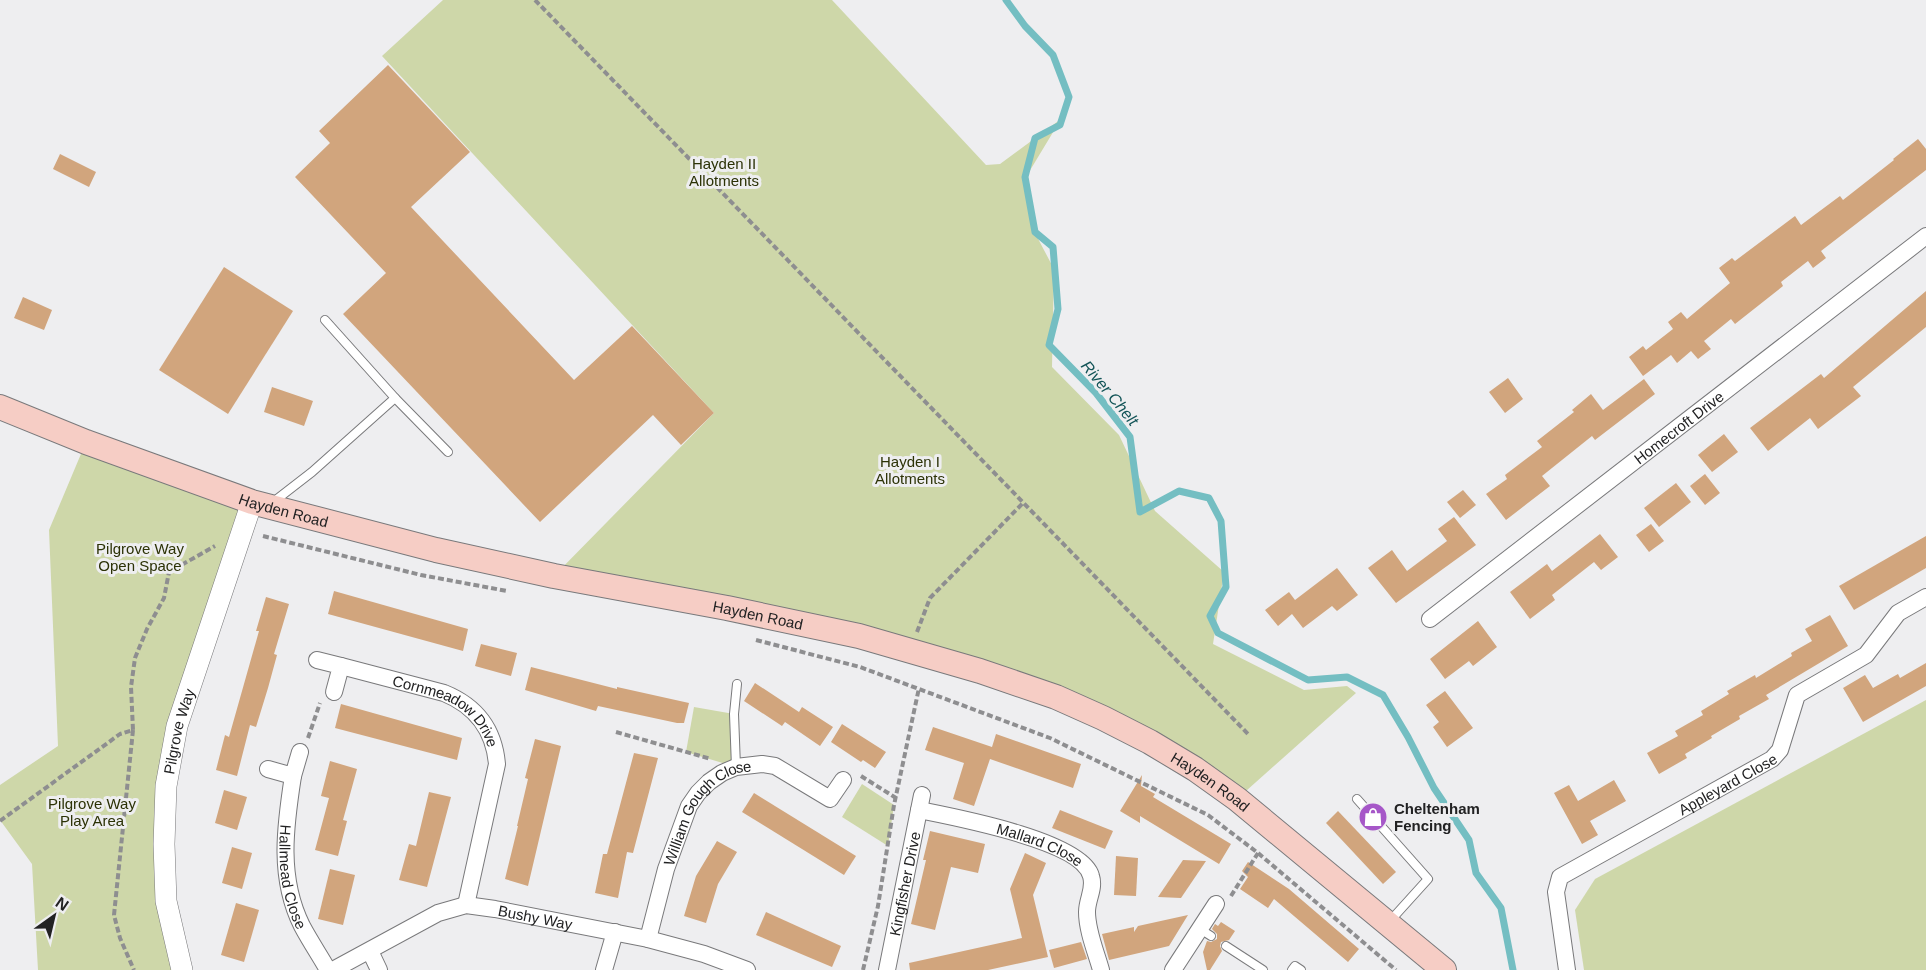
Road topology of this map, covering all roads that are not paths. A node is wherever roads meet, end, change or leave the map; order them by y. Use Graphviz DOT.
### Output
graph roads {
  1 [pos="1926,236"];
  2 [pos="325,320"];
  3 [pos="395,398"];
  4 [pos="0,407"];
  5 [pos="448,452"];
  6 [pos="261,504"];
  7 [pos="1926,597"];
  8 [pos="1430,619"];
  9 [pos="317,660"];
  10 [pos="341,666"];
  11 [pos="737,684"];
  12 [pos="334,692"];
  13 [pos="300,752"];
  14 [pos="736,767"];
  15 [pos="268,769"];
  16 [pos="292,776"];
  17 [pos="843,780"];
  18 [pos="1357,799"];
  19 [pos="921,803"];
  20 [pos="1216,904"];
  21 [pos="466,905"];
  22 [pos="1388,924"];
  23 [pos="615,932"];
  24 [pos="648,939"];
  25 [pos="1226,946"];
  26 [pos="369,951"];
  27 [pos="182,970"];
  28 [pos="328,970"];
  29 [pos="333,970"];
  30 [pos="379,970"];
  31 [pos="604,970"];
  32 [pos="747,970"];
  33 [pos="887,970"];
  34 [pos="1101,970"];
  35 [pos="1173,970"];
  36 [pos="1263,970"];
  37 [pos="1292,970"];
  38 [pos="1301,970"];
  39 [pos="1444,970"];
  40 [pos="1567,970"];
  1 -- 8 [label="street, Homecroft Drive"];
  2 -- 3 [label="lane"];
  3 -- 5 [label="lane"];
  3 -- 6 [label="lane"];
  4 -- 6 [label="main road, Hayden Road"];
  6 -- 22 [label="main road, Hayden Road"];
  6 -- 27 [label="street, Pilgrove Way"];
  7 -- 40 [label="street, Appleyard Close"];
  9 -- 10 [label="street, Cornmeadow Drive"];
  10 -- 12 [label="street"];
  10 -- 21 [label="street, Cornmeadow Drive"];
  11 -- 14 [label="lane"];
  13 -- 16 [label="street, Hallmead Close"];
  14 -- 17 [label="street, William Gough Close"];
  14 -- 24 [label="street, William Gough Close"];
  15 -- 16 [label="street"];
  16 -- 28 [label="street, Hallmead Close"];
  18 -- 22 [label="lane"];
  19 -- 33 [label="street, Kingfisher Drive"];
  19 -- 34 [label="street, Mallard Close"];
  20 -- 35 [label="street"];
  21 -- 23 [label="street, Bushy Way"];
  21 -- 26 [label="street, Bushy Way"];
  22 -- 39 [label="main road, Hayden Road"];
  23 -- 24 [label="street, Bushy Way"];
  23 -- 31 [label="street"];
  24 -- 32 [label="street, Bushy Way"];
  25 -- 36 [label="lane"];
  26 -- 29 [label="street, Bushy Way"];
  26 -- 30 [label="street"];
  37 -- 38 [label="lane"];
}
